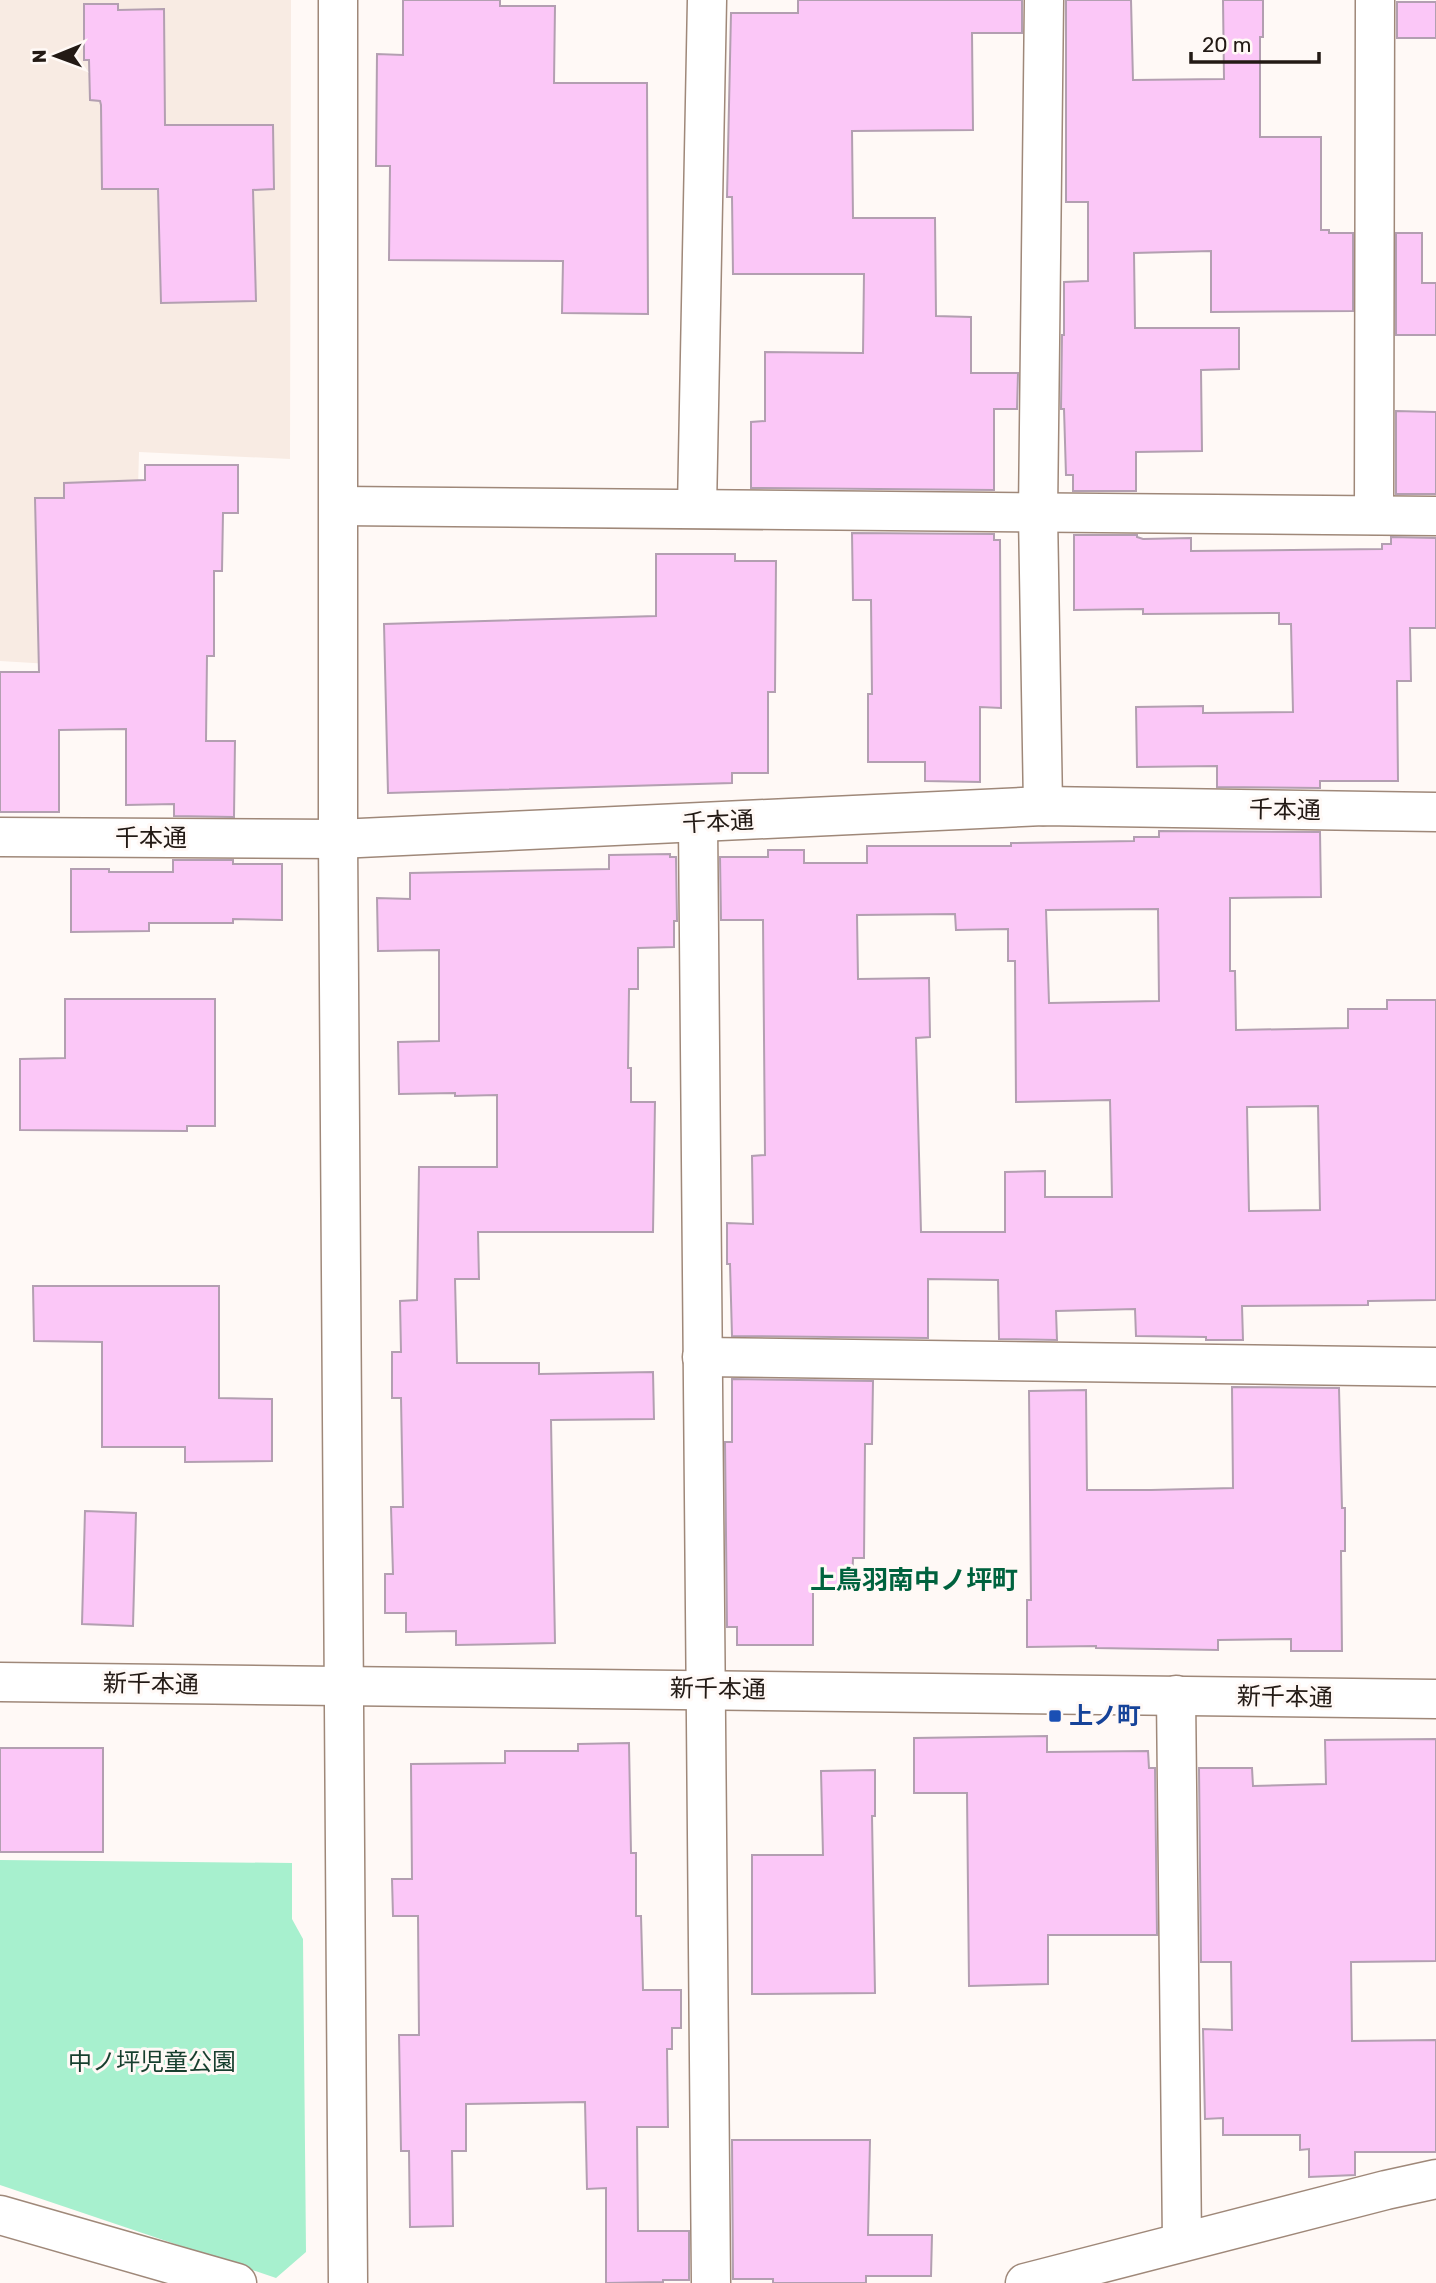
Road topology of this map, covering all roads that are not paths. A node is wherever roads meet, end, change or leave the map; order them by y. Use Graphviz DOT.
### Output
graph roads {
  1 [pos="338,0"];
  2 [pos="707,0"];
  3 [pos="1044,0"];
  4 [pos="1375,0"];
  5 [pos="339,506"];
  6 [pos="697,508"];
  7 [pos="1038,514"];
  8 [pos="1374,515"];
  9 [pos="1436,516"];
  10 [pos="1043,806"];
  11 [pos="1436,812"];
  12 [pos="698,823"];
  13 [pos="0,837"];
  14 [pos="338,839"];
  15 [pos="702,1357"];
  16 [pos="1436,1367"];
  17 [pos="0,1682"];
  18 [pos="343,1685"];
  19 [pos="704,1689"];
  20 [pos="1176,1695"];
  21 [pos="1436,1699"];
  22 [pos="1436,2179"];
  23 [pos="0,2215"];
  24 [pos="1182,2242"];
  25 [pos="237,2283"];
  26 [pos="348,2283"];
  27 [pos="711,2283"];
  28 [pos="1025,2283"];
  1 -- 5 [label="street"];
  2 -- 6 [label="street"];
  3 -- 7 [label="street"];
  4 -- 8 [label="street"];
  5 -- 6 [label="street"];
  5 -- 14 [label="street"];
  6 -- 7 [label="street"];
  7 -- 8 [label="street"];
  7 -- 10 [label="street"];
  8 -- 9 [label="street"];
  10 -- 11 [label="street, 千本通"];
  10 -- 12 [label="street, 千本通"];
  12 -- 14 [label="street, 千本通"];
  12 -- 15 [label="street"];
  13 -- 14 [label="street, 千本通"];
  14 -- 18 [label="street"];
  15 -- 16 [label="street"];
  15 -- 19 [label="street"];
  17 -- 18 [label="street, 新千本通"];
  18 -- 19 [label="street, 新千本通"];
  18 -- 26 [label="street"];
  19 -- 20 [label="street, 新千本通"];
  19 -- 27 [label="street"];
  20 -- 21 [label="street, 新千本通"];
  20 -- 24 [label="street"];
  22 -- 24 [label="street"];
  23 -- 25 [label="street"];
  24 -- 28 [label="street"];
}
